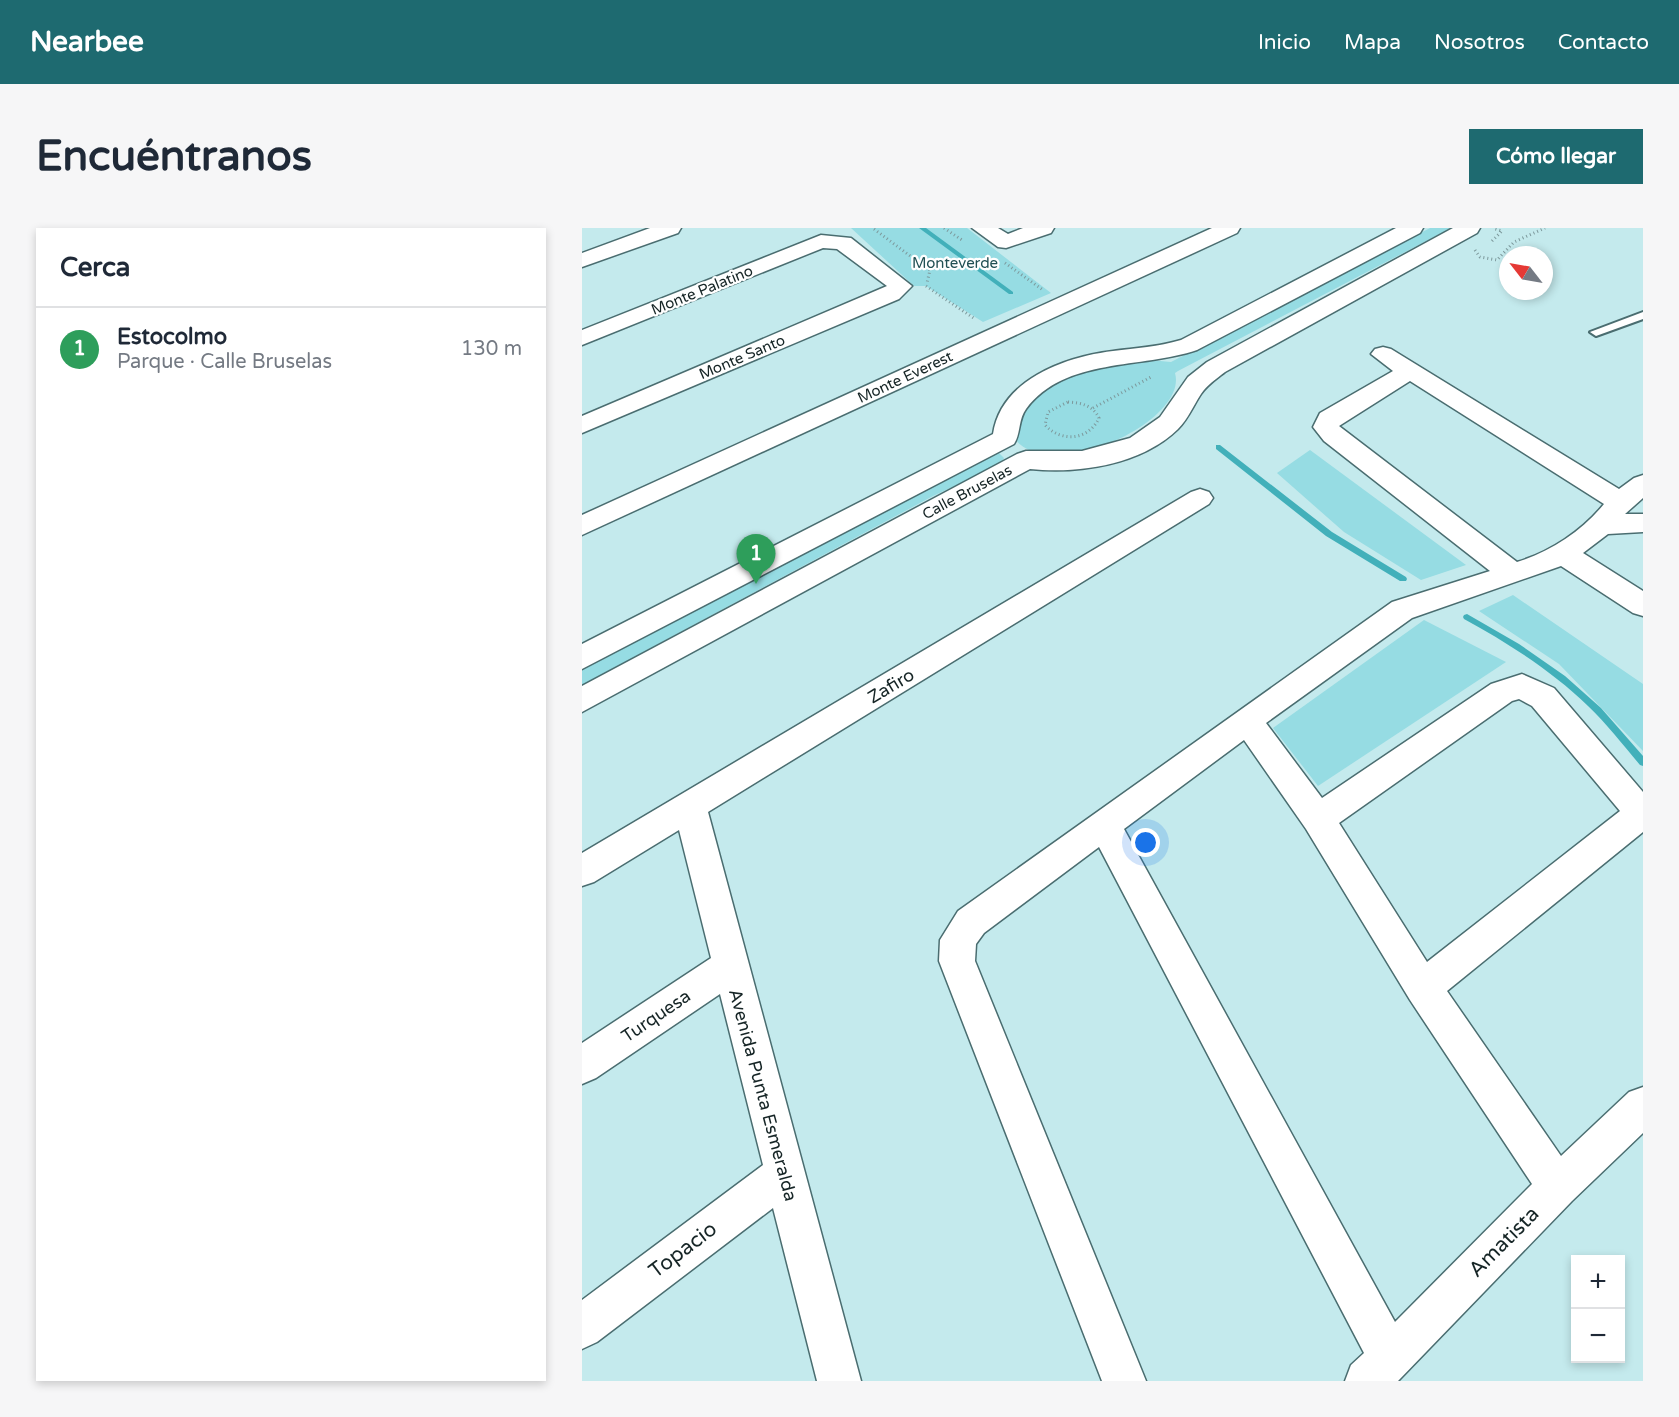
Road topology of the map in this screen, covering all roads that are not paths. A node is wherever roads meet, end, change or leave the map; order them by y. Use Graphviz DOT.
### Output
graph roads {
  1 [pos="670,228"];
  2 [pos="1043,228"];
  3 [pos="1229,228"];
  4 [pos="1412,228"];
  5 [pos="1469,228"];
  6 [pos="975,236"];
  7 [pos="821,241"];
  8 [pos="582,260"];
  9 [pos="1643,315"];
  10 [pos="1596,332"];
  11 [pos="582,338"];
  12 [pos="1383,354"];
  13 [pos="1410,371"];
  14 [pos="582,425"];
  15 [pos="1005,438"];
  16 [pos="1026,460"];
  17 [pos="1643,484"];
  18 [pos="1200,498"];
  19 [pos="1611,513"];
  20 [pos="1643,523"];
  21 [pos="582,526"];
  22 [pos="1563,554"];
  23 [pos="1513,573"];
  24 [pos="1643,605"];
  25 [pos="582,658"];
  26 [pos="582,700"];
  27 [pos="1247,720"];
  28 [pos="690,808"];
  29 [pos="1642,814"];
  30 [pos="1318,819"];
  31 [pos="1104,825"];
  32 [pos="582,871"];
  33 [pos="730,966"];
  34 [pos="1423,988"];
  35 [pos="582,1065"];
  36 [pos="1643,1106"];
  37 [pos="784,1174"];
  38 [pos="1558,1187"];
  39 [pos="582,1327"];
  40 [pos="1379,1369"];
  41 [pos="839,1381"];
  42 [pos="1124,1381"];
  1 -- 8 [label="street"];
  2 -- 6 [label="street"];
  3 -- 21 [label="street, Monte Everest"];
  4 -- 15 [label="street, Calle Bruselas"];
  5 -- 16 [label="street, Calle Bruselas"];
  7 -- 11 [label="street, Monte Palatino"];
  7 -- 14 [label="street, Monte Santo"];
  9 -- 10 [label="lane"];
  12 -- 13 [label="street"];
  13 -- 19 [label="street"];
  13 -- 23 [label="street"];
  15 -- 16 [label="street"];
  15 -- 25 [label="street, Calle Bruselas"];
  16 -- 26 [label="street, Calle Bruselas"];
  17 -- 19 [label="street"];
  18 -- 28 [label="street, Zafiro"];
  19 -- 20 [label="street"];
  19 -- 22 [label="street"];
  22 -- 23 [label="street"];
  22 -- 24 [label="street"];
  23 -- 27 [label="street"];
  27 -- 30 [label="street"];
  27 -- 31 [label="street"];
  28 -- 32 [label="street, Zafiro"];
  28 -- 33 [label="street, Avenida Punta Esmeralda"];
  29 -- 30 [label="street"];
  29 -- 34 [label="street"];
  30 -- 34 [label="street"];
  31 -- 40 [label="street"];
  31 -- 42 [label="street"];
  33 -- 35 [label="street, Turquesa"];
  33 -- 37 [label="street, Avenida Punta Esmeralda"];
  34 -- 38 [label="street"];
  36 -- 38 [label="street, Amatista"];
  37 -- 39 [label="street, Topacio"];
  37 -- 41 [label="street, Avenida Punta Esmeralda"];
  38 -- 40 [label="street, Amatista"];
}
